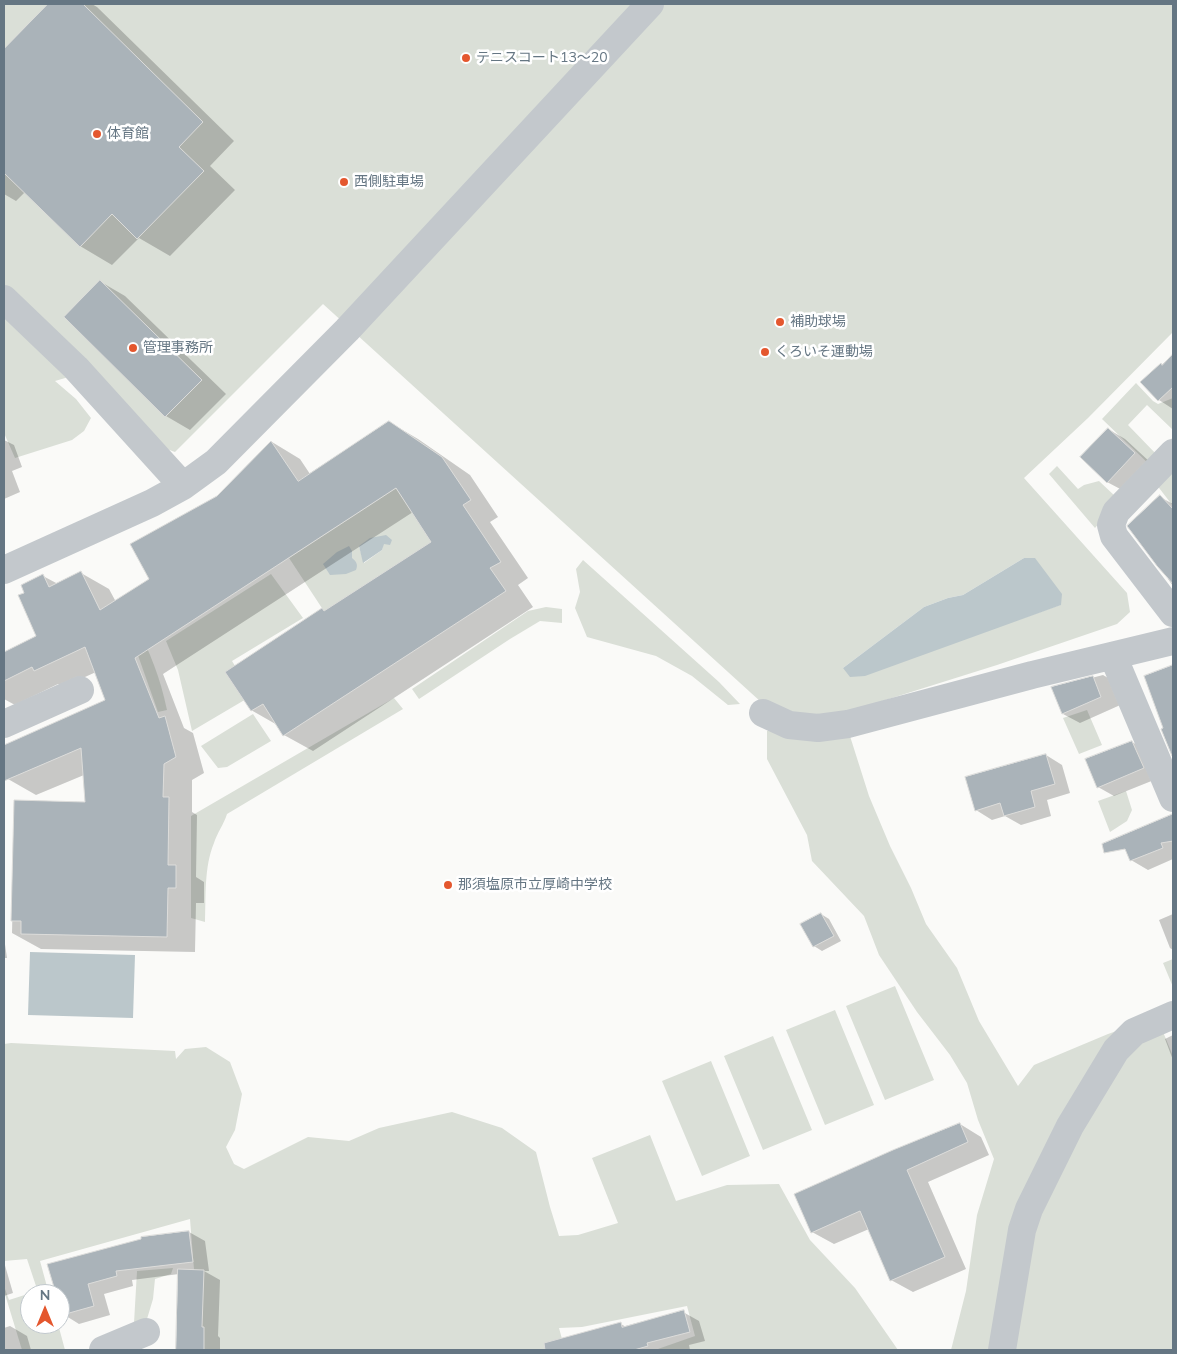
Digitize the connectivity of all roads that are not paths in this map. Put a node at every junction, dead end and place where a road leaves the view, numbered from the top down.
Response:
1 (650, 4) edge
2 (4, 299) edge
3 (1173, 453) edge
4 (184, 486) junction
5 (4, 570) edge
6 (1173, 613) edge
7 (1173, 640) edge
8 (1112, 656) junction
9 (80, 690) dead end
10 (763, 713) dead end
11 (4, 724) edge
12 (1173, 798) edge
13 (1167, 1018) edge
14 (146, 1332) dead end
15 (103, 1350) edge
16 (1002, 1350) edge

1 - 4 street
2 - 4 street
3 - 6 street
4 - 5 street
7 - 8 street
8 - 10 street
8 - 12 street
9 - 11 street
13 - 16 street
14 - 15 street

